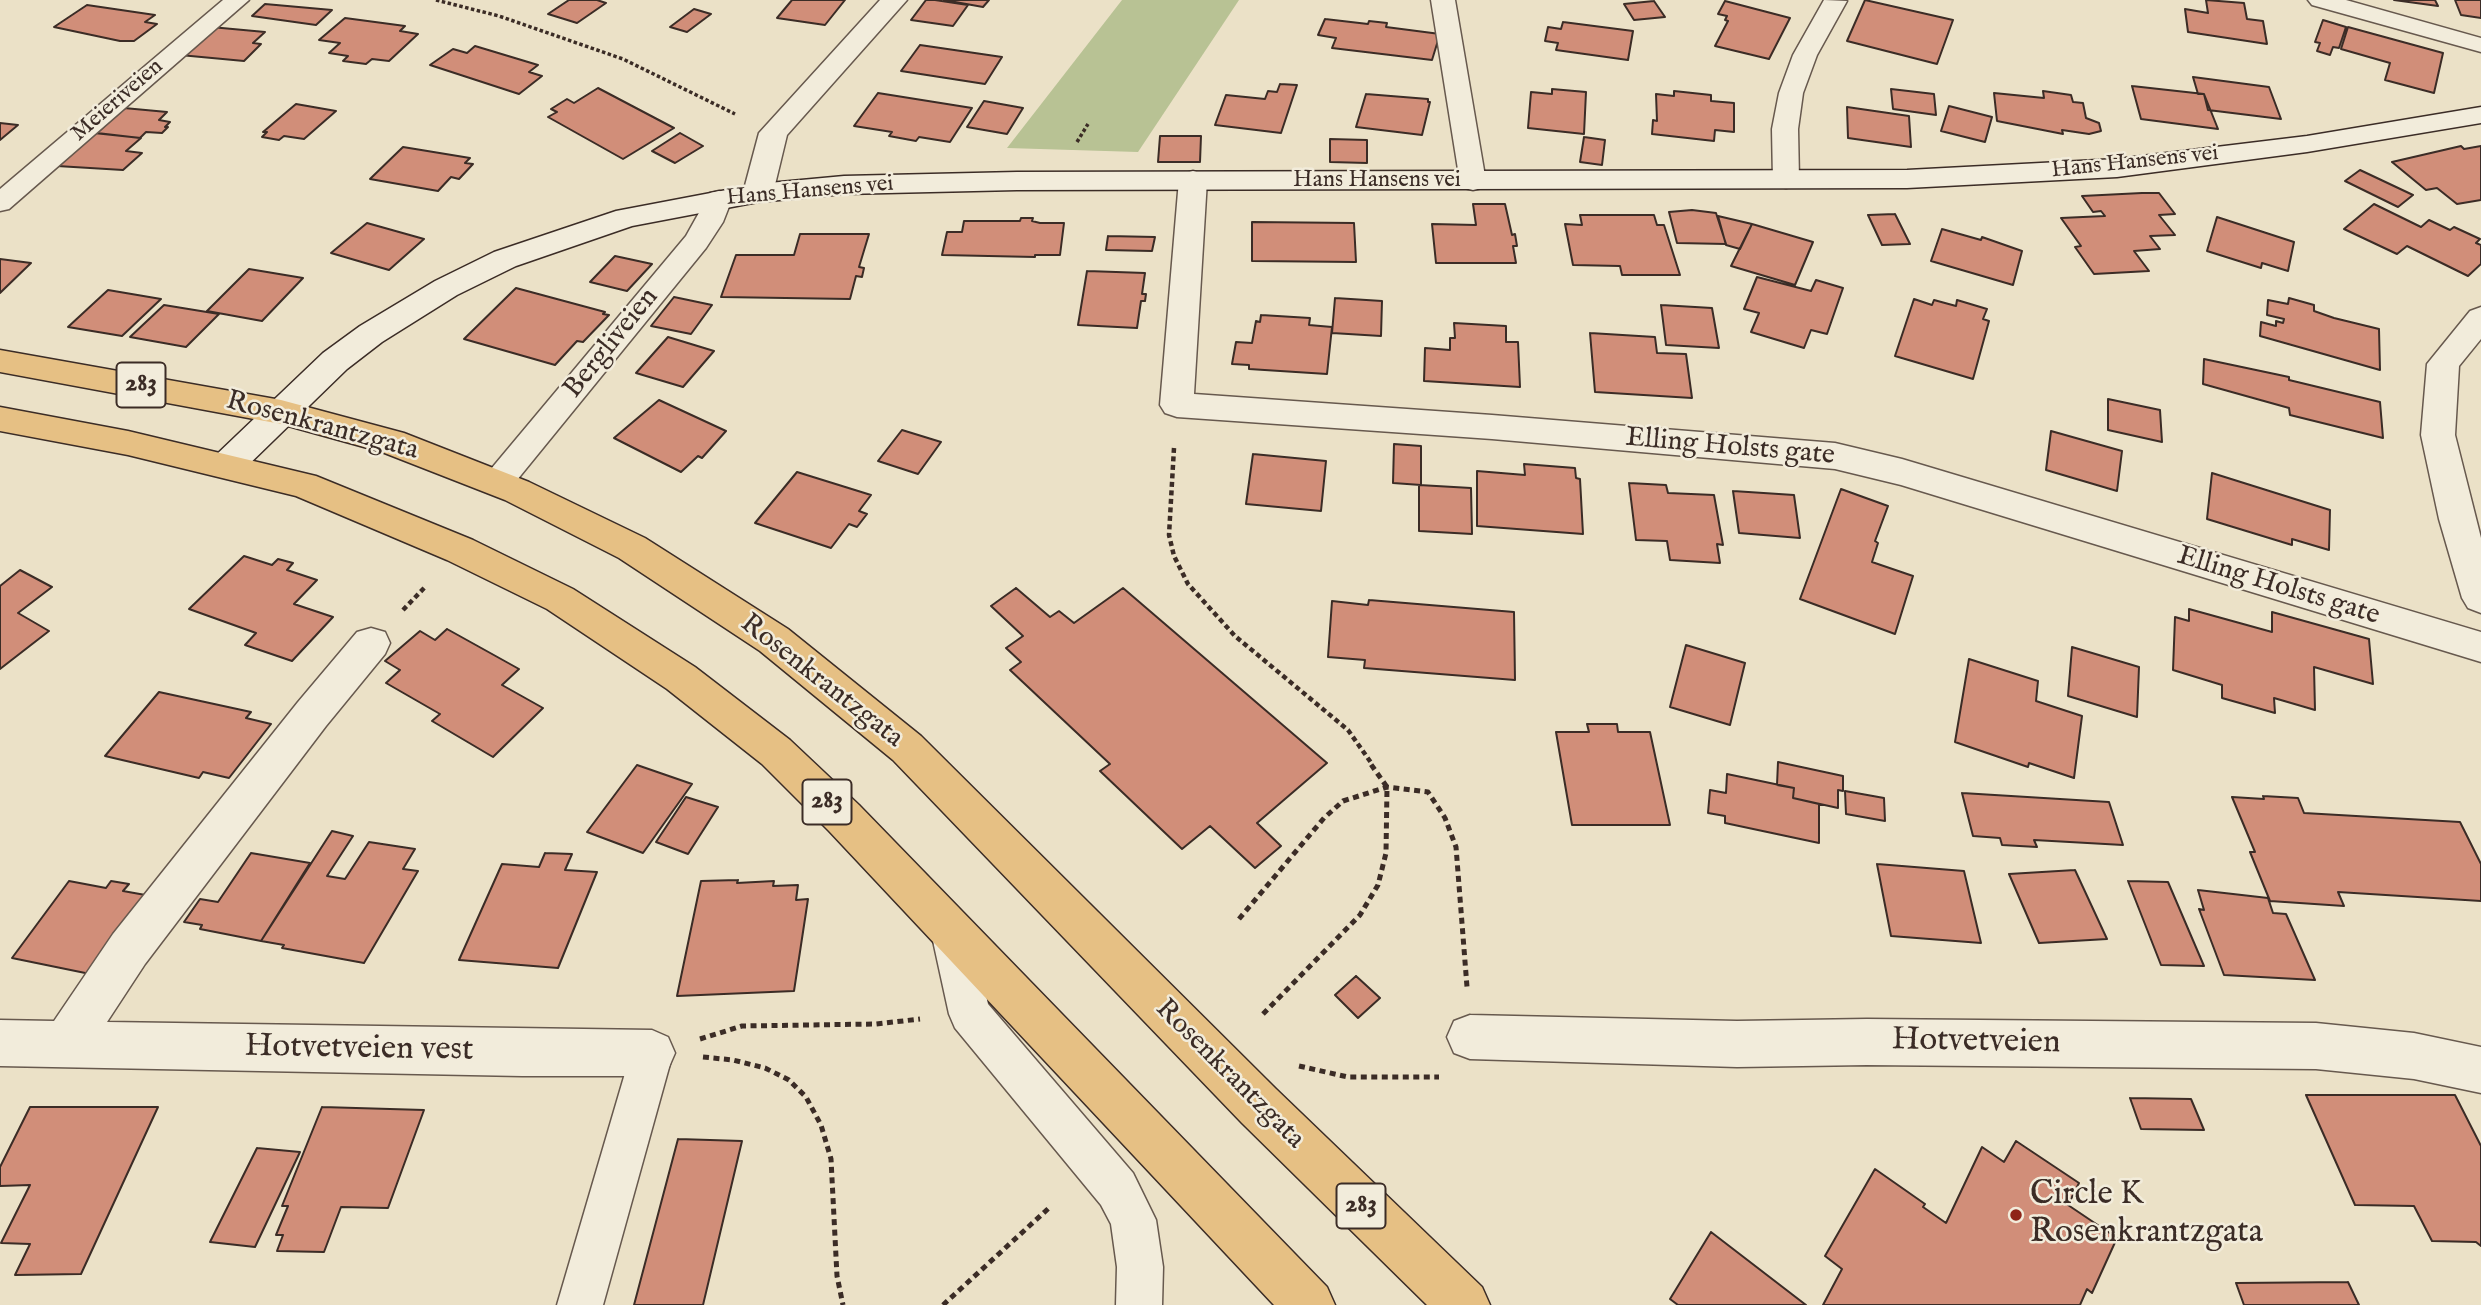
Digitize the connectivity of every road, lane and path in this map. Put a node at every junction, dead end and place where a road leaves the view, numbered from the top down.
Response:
1 (237, 0) edge
2 (436, 0) edge
3 (894, 0) edge
4 (1443, 0) edge
5 (2320, 0) edge
6 (1835, 1) edge
7 (2481, 45) edge
8 (2481, 115) edge
9 (773, 133) junction
10 (1193, 180) junction
11 (1786, 180) junction
12 (1473, 182) junction
13 (758, 192) junction
14 (719, 199) junction
15 (0, 203) edge
16 (2480, 320) edge
17 (0, 361) edge
18 (1177, 405) junction
19 (281, 412) junction
20 (0, 419) edge
21 (227, 465) junction
22 (497, 483) junction
23 (460, 550) junction
24 (2481, 598) edge
25 (371, 643) joint
26 (2481, 647) edge
27 (1387, 787) junction
28 (1239, 919) dead end
29 (950, 927) junction
30 (970, 1014) junction
31 (1263, 1014) dead end
32 (1470, 1037) junction
33 (0, 1043) edge
34 (66, 1044) junction
35 (652, 1053) junction
36 (1288, 1064) dead end
37 (2481, 1070) edge
38 (1050, 1207) dead end
39 (580, 1305) edge
40 (843, 1305) edge
41 (943, 1305) edge
42 (1139, 1305) edge
43 (1309, 1305) edge
44 (1464, 1305) edge

1 - 15 lane, Meieriveien
2 - 9 path
3 - 9 street
4 - 12 lane, Hans Hansens vei
5 - 7 lane
6 - 11 lane
8 - 11 street, Hans Hansens vei
9 - 13 street
10 - 12 street, Hans Hansens vei
10 - 13 street, Hans Hansens vei
10 - 18 street
11 - 12 street, Hans Hansens vei
13 - 14 street, Hans Hansens vei
14 - 19 street, Hans Hansens vei
14 - 22 lane, Bergliveien
16 - 24 street
17 - 19 main road, Rosenkrantzgata / 283
18 - 26 street, Elling Holsts gate
18 - 27 path
19 - 21 street, Hans Hansens vei
19 - 22 main road, Rosenkrantzgata / 283
20 - 21 main road, 283
21 - 23 main road, 283
22 - 44 main road, Rosenkrantzgata / 283
23 - 25 path
23 - 29 main road, 283
25 - 34 street
27 - 28 path
27 - 31 path
27 - 32 path
29 - 30 lane
29 - 43 main road, 283
30 - 35 path
30 - 42 lane
32 - 36 path
32 - 37 street, Hotvetveien
33 - 34 street, Hotvetveien vest
34 - 35 street, Hotvetveien vest
35 - 39 lane
35 - 40 path
38 - 41 path

